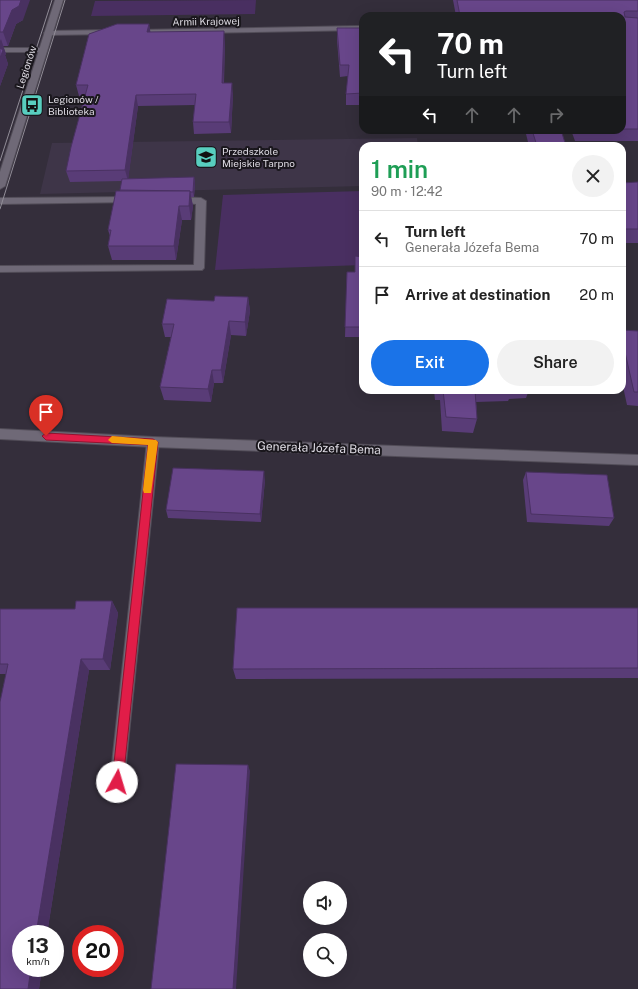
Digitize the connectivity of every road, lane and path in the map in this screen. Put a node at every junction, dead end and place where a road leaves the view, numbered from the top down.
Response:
1 (59, 0) edge
2 (359, 28) edge
3 (48, 33) junction
4 (0, 50) edge
5 (43, 50) junction
6 (0, 186) edge
7 (139, 200) edge
8 (170, 200) edge
9 (0, 201) edge
10 (0, 269) edge
11 (0, 434) edge
12 (153, 442) junction
13 (638, 460) edge
14 (117, 782) dead end

1 - 3 street, Legionów
2 - 3 street, Armii Krajowej
3 - 5 street, Legionów
4 - 5 street
5 - 6 street, Legionów
7 - 9 street
8 - 10 street
11 - 12 street, Generała Józefa Bema
12 - 13 street, Generała Józefa Bema
12 - 14 street

